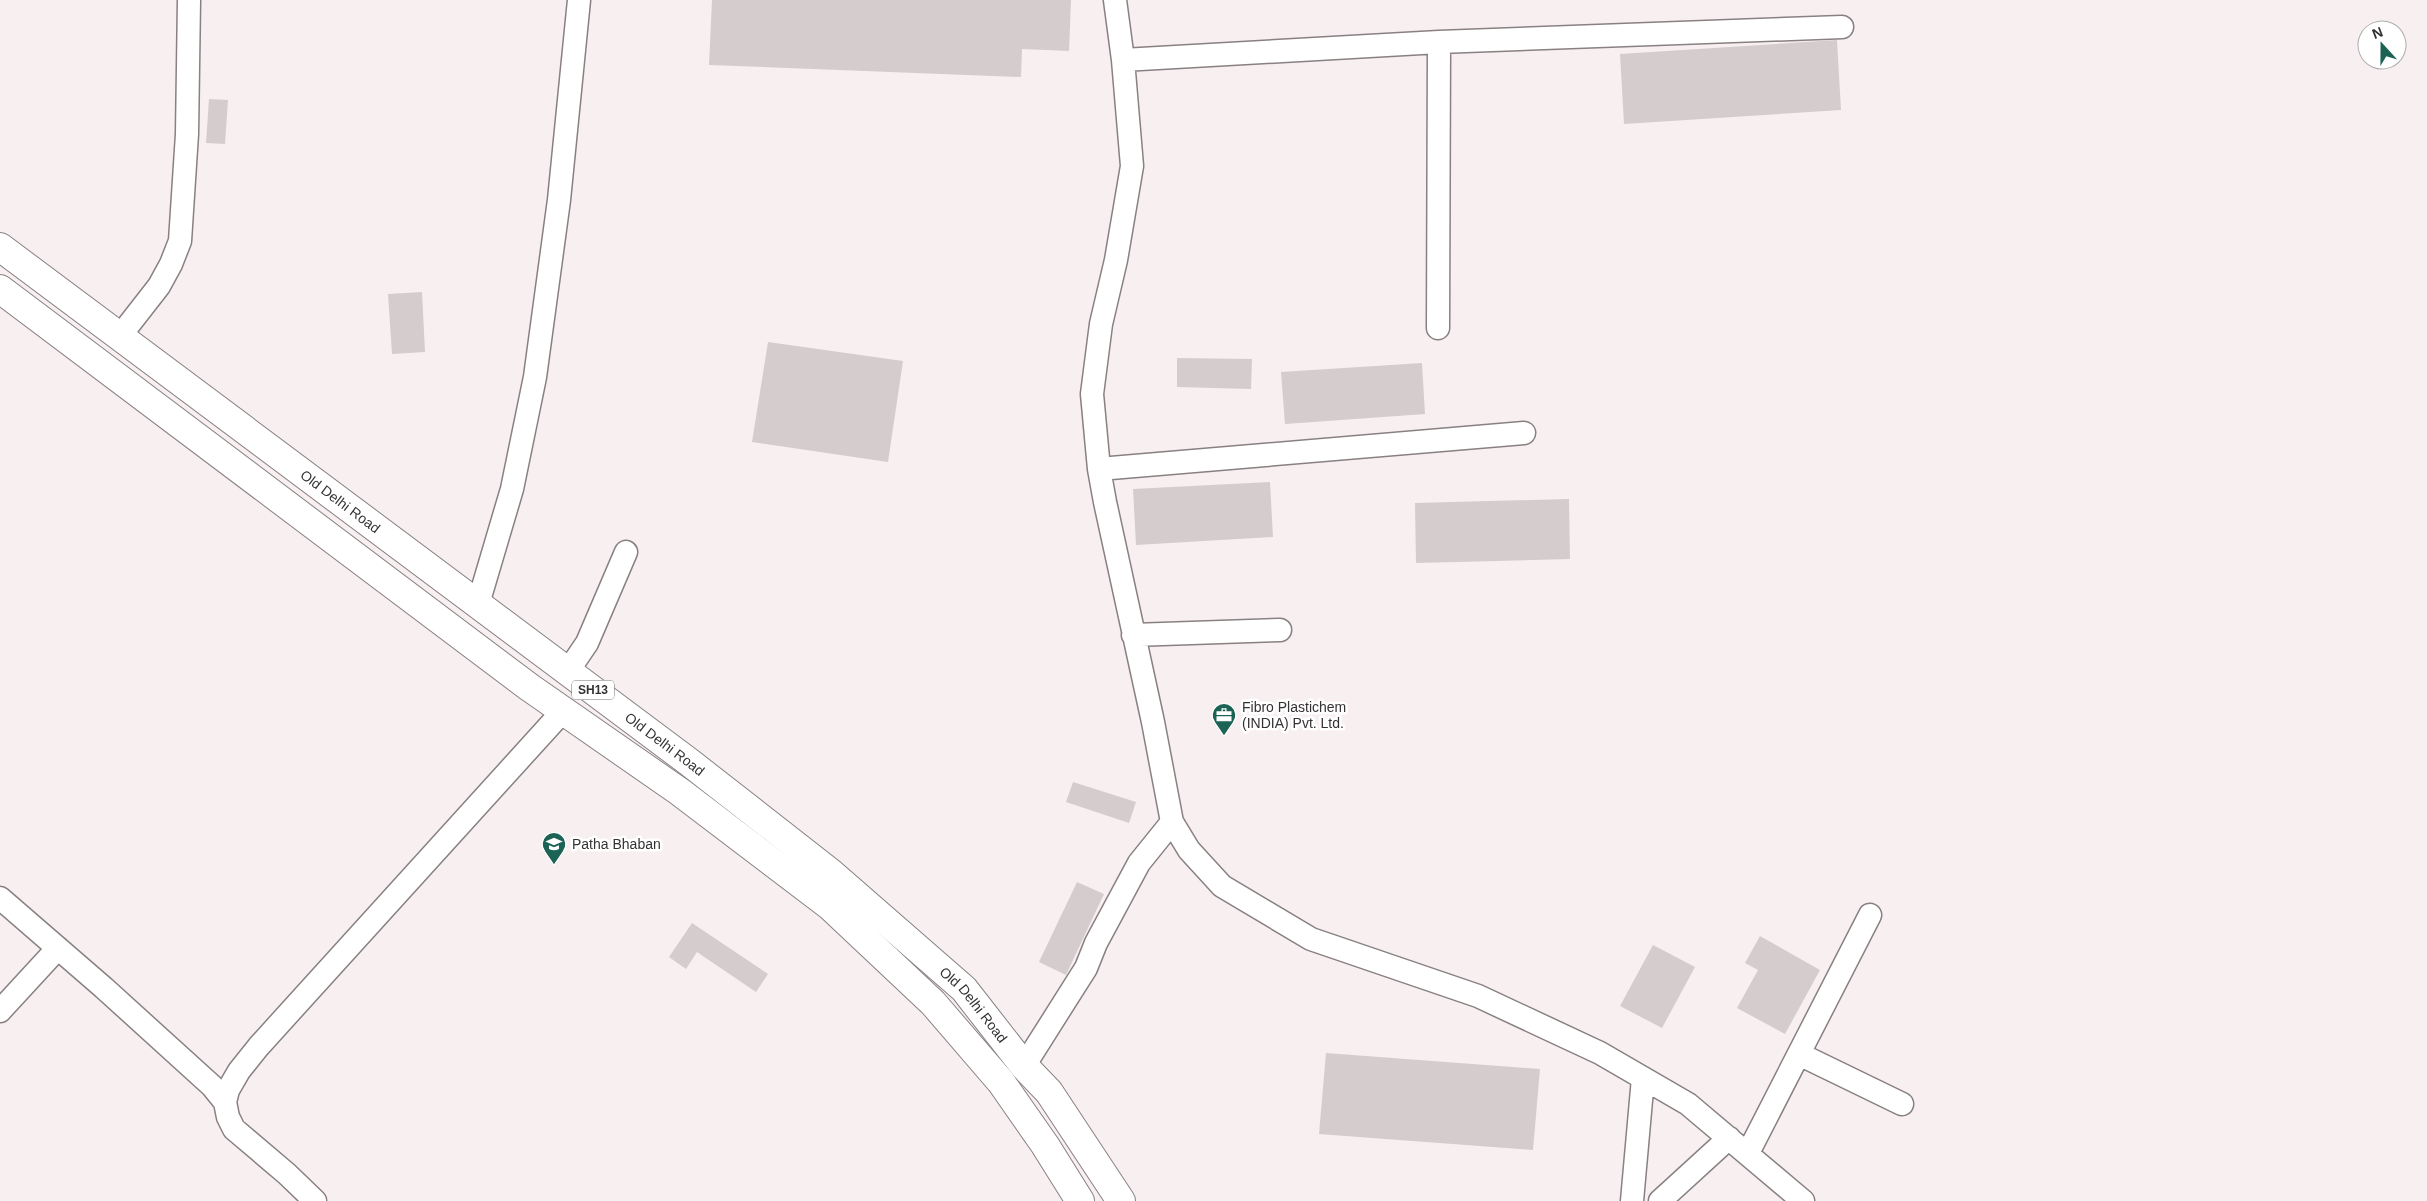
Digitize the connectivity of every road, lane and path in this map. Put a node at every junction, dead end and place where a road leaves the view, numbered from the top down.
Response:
1 (189, 0) edge
2 (579, 0) edge
3 (1115, 0) edge
4 (1842, 27) dead end
5 (1439, 42) junction
6 (1123, 60) junction
7 (0, 247) edge
8 (0, 289) edge
9 (1438, 328) dead end
10 (120, 336) junction
11 (1524, 433) dead end
12 (1099, 469) junction
13 (626, 552) dead end
14 (478, 604) junction
15 (1280, 630) dead end
16 (1133, 635) junction
17 (568, 671) junction
18 (564, 711) junction
19 (1172, 822) junction
20 (0, 898) edge
21 (1870, 915) dead end
22 (58, 948) junction
23 (0, 1011) edge
24 (1799, 1054) junction
25 (1024, 1066) junction
26 (1644, 1078) junction
27 (225, 1102) junction
28 (1902, 1104) dead end
29 (1729, 1138) junction
30 (1748, 1153) junction
31 (315, 1201) edge
32 (1080, 1201) edge
33 (1121, 1201) edge
34 (1632, 1201) edge
35 (1660, 1201) edge
36 (1803, 1201) edge

1 - 10 street
2 - 14 street
3 - 6 street
4 - 5 street
5 - 6 street
5 - 9 street
6 - 12 street
7 - 10 main road, Old Delhi Road / SH13
8 - 18 main road, Old Delhi Road / SH13
10 - 14 main road, Old Delhi Road / SH13
11 - 12 street
12 - 16 street
13 - 17 street
14 - 17 main road, Old Delhi Road / SH13
15 - 16 street
16 - 19 street
17 - 25 main road, Old Delhi Road / SH13
18 - 27 street
18 - 32 main road, Old Delhi Road / SH13
19 - 25 street
19 - 26 street
20 - 22 street
21 - 24 street
22 - 23 street
22 - 27 street
24 - 28 street
24 - 30 street
25 - 33 main road, Old Delhi Road / SH13
26 - 29 street
26 - 34 street
27 - 31 street
29 - 30 street
29 - 35 street
30 - 36 street

